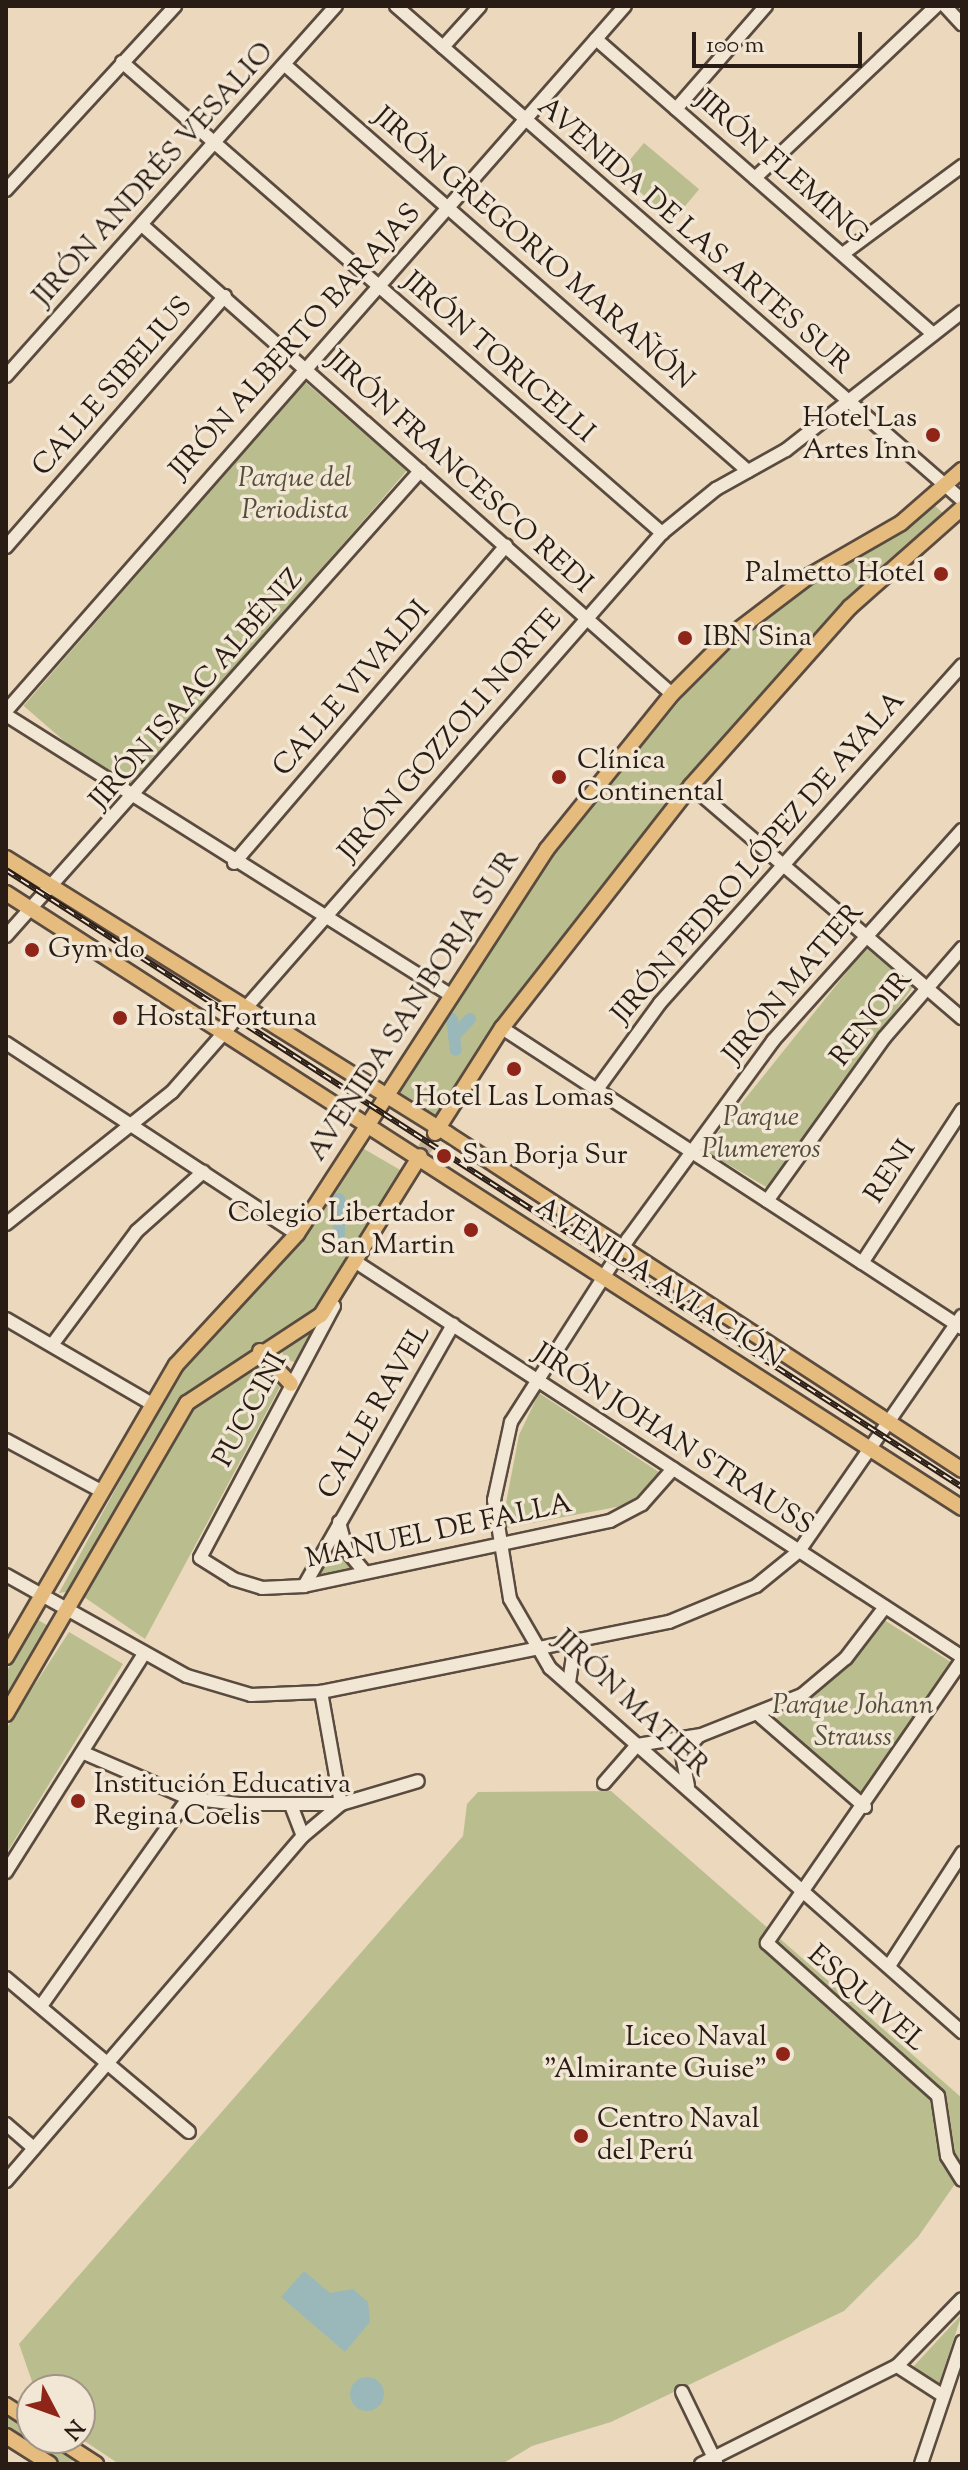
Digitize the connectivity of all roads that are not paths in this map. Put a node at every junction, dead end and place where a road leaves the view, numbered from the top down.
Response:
1 (175, 6) edge
2 (336, 6) edge
3 (396, 6) edge
4 (480, 6) edge
5 (625, 6) edge
6 (766, 6) edge
7 (936, 6) edge
8 (945, 6) edge
9 (962, 24) edge
10 (596, 39) junction
11 (443, 47) junction
12 (122, 62) junction
13 (285, 65) junction
14 (676, 109) junction
15 (525, 119) junction
16 (214, 144) junction
17 (962, 166) edge
18 (755, 178) junction
19 (7, 187) edge
20 (449, 206) junction
21 (142, 225) junction
22 (844, 253) junction
23 (378, 286) junction
24 (225, 296) junction
25 (962, 312) edge
26 (933, 334) junction
27 (304, 367) junction
28 (6, 376) edge
29 (848, 403) junction
30 (962, 470) edge
31 (420, 471) junction
32 (748, 471) junction
33 (945, 486) junction
34 (962, 500) edge
35 (962, 508) edge
36 (662, 533) junction
37 (506, 546) junction
38 (6, 547) edge
39 (586, 618) junction
40 (962, 665) edge
41 (672, 694) junction
42 (6, 713) edge
43 (691, 786) junction
44 (132, 799) junction
45 (962, 830) edge
46 (6, 858) edge
47 (782, 861) junction
48 (234, 863) junction
49 (54, 889) junction
50 (6, 893) edge
51 (33, 911) junction
52 (323, 916) junction
53 (867, 933) junction
54 (6, 936) edge
55 (962, 948) edge
56 (927, 986) junction
57 (449, 994) junction
58 (244, 1008) junction
59 (962, 1018) edge
60 (502, 1028) junction
61 (223, 1034) junction
62 (7, 1046) edge
63 (598, 1088) junction
64 (385, 1096) junction
65 (962, 1110) edge
66 (367, 1126) junction
67 (135, 1127) junction
68 (437, 1130) junction
69 (690, 1151) junction
70 (420, 1158) junction
71 (203, 1172) junction
72 (767, 1201) junction
73 (6, 1224) edge
74 (297, 1234) junction
75 (622, 1247) junction
76 (862, 1263) junction
77 (359, 1264) junction
78 (602, 1277) junction
79 (346, 1284) junction
80 (6, 1319) edge
81 (960, 1323) edge
82 (453, 1325) junction
83 (52, 1345) junction
84 (260, 1351) junction
85 (534, 1379) junction
86 (291, 1384) junction
87 (152, 1404) junction
88 (891, 1424) junction
89 (6, 1440) edge
90 (873, 1452) junction
91 (673, 1469) junction
92 (962, 1470) edge
93 (101, 1491) junction
94 (962, 1508) edge
95 (339, 1522) junction
96 (496, 1540) junction
97 (799, 1551) junction
98 (200, 1558) joint
99 (364, 1571) junction
100 (6, 1575) edge
101 (304, 1586) junction
102 (43, 1596) junction
103 (885, 1607) junction
104 (68, 1611) junction
105 (575, 1642) junction
106 (535, 1650) junction
107 (144, 1654) junction
108 (6, 1657) edge
109 (962, 1658) edge
110 (569, 1683) junction
111 (321, 1692) junction
112 (6, 1714) edge
113 (760, 1716) junction
114 (701, 1735) junction
115 (637, 1745) junction
116 (84, 1753) junction
117 (418, 1781) dead end
118 (604, 1783) dead end
119 (692, 1793) junction
120 (188, 1798) junction
121 (341, 1804) junction
122 (291, 1805) junction
123 (865, 1807) junction
124 (303, 1836) junction
125 (962, 1853) edge
126 (6, 1872) edge
127 (807, 1893) junction
128 (889, 1966) junction
129 (6, 1978) edge
130 (41, 2006) junction
131 (962, 2032) edge
132 (109, 2064) junction
133 (6, 2124) edge
134 (189, 2132) dead end
135 (34, 2148) junction
136 (962, 2180) edge
137 (6, 2181) edge
138 (962, 2299) edge
139 (962, 2342) edge
140 (897, 2366) junction
141 (682, 2392) dead end
142 (942, 2395) junction
143 (6, 2436) edge
144 (711, 2462) edge
145 (50, 2464) edge
146 (921, 2464) edge

1 - 12 street
2 - 13 street, JIRÓN ANDRÉS VESALIO
3 - 11 street, AVENIDA DE LAS ARTES SUR
4 - 11 street
5 - 10 street, JIRÓN ALBERTO BARAJAS
6 - 14 street
7 - 18 street
8 - 9 street
10 - 14 street, JIRÓN FLEMING
10 - 15 street, JIRÓN ALBERTO BARAJAS
11 - 15 street, AVENIDA DE LAS ARTES SUR
12 - 16 street, JIRÓN TORICELLI
12 - 19 street
13 - 16 street, JIRÓN ANDRÉS VESALIO
13 - 20 street, JIRÓN GREGORIO MARAÑÓN
14 - 18 street, JIRÓN FLEMING
15 - 20 street, JIRÓN ALBERTO BARAJAS
15 - 29 street, AVENIDA DE LAS ARTES SUR
16 - 21 street, JIRÓN ANDRÉS VESALIO
16 - 23 street, JIRÓN TORICELLI
17 - 22 street
18 - 22 street, JIRÓN FLEMING
20 - 23 street, JIRÓN ALBERTO BARAJAS
20 - 32 street, JIRÓN GREGORIO MARAÑÓN
21 - 24 street, JIRÓN FRANCESCO REDI
21 - 28 street, JIRÓN ANDRÉS VESALIO
22 - 26 street, JIRÓN FLEMING
23 - 27 street, JIRÓN ALBERTO BARAJAS
23 - 36 street, JIRÓN TORICELLI
24 - 27 street, JIRÓN FRANCESCO REDI
24 - 38 street, CALLE SIBELIUS
25 - 26 street, JIRÓN GOZZOLI NORTE
26 - 29 street, JIRÓN GOZZOLI NORTE
27 - 31 street, JIRÓN FRANCESCO REDI
27 - 42 street, JIRÓN ALBERTO BARAJAS
29 - 32 street, JIRÓN GOZZOLI NORTE
29 - 33 street, AVENIDA DE LAS ARTES SUR
30 - 33 main road, AVENIDA SAN BORJA SUR
31 - 37 street, JIRÓN FRANCESCO REDI
31 - 44 street, JIRÓN ISAAC ALBÉNIZ
32 - 36 street, JIRÓN GOZZOLI NORTE
33 - 34 street, AVENIDA DE LAS ARTES SUR
33 - 41 main road, AVENIDA SAN BORJA SUR
35 - 43 main road
36 - 39 street, JIRÓN GOZZOLI NORTE
37 - 39 street, JIRÓN FRANCESCO REDI
37 - 48 street, CALLE VIVALDI
39 - 41 street, JIRÓN FRANCESCO REDI
39 - 52 street, JIRÓN GOZZOLI NORTE
40 - 47 street, JIRÓN PEDRO LÓPEZ DE AYALA
41 - 57 main road, AVENIDA SAN BORJA SUR
42 - 44 street
43 - 47 street
43 - 60 main road
44 - 48 street
44 - 49 street, JIRÓN ISAAC ALBÉNIZ
45 - 53 street, JIRÓN MATIER
46 - 49 main road, AVENIDA AVIACIÓN
47 - 53 street
47 - 63 street, JIRÓN PEDRO LÓPEZ DE AYALA
48 - 52 street
49 - 51 street, JIRÓN ISAAC ALBÉNIZ
49 - 58 main road, AVENIDA AVIACIÓN
50 - 51 main road, AVENIDA AVIACIÓN
51 - 54 street, JIRÓN ISAAC ALBÉNIZ
51 - 61 main road, AVENIDA AVIACIÓN
52 - 57 street
52 - 58 street, JIRÓN GOZZOLI NORTE
53 - 56 street
53 - 69 street, JIRÓN MATIER
55 - 56 street, RENOIR
56 - 59 street
56 - 72 street, RENOIR
57 - 64 main road, AVENIDA SAN BORJA SUR
58 - 61 street, JIRÓN GOZZOLI NORTE
58 - 64 main road, AVENIDA AVIACIÓN
60 - 63 street
60 - 68 main road
61 - 66 main road, AVENIDA AVIACIÓN
61 - 67 street, JIRÓN GOZZOLI NORTE
62 - 67 street
63 - 69 street
64 - 66 main road, AVENIDA SAN BORJA SUR
64 - 68 main road, AVENIDA AVIACIÓN
65 - 76 street, RENI
66 - 70 main road, AVENIDA AVIACIÓN
66 - 74 main road, AVENIDA SAN BORJA SUR
67 - 71 street
67 - 73 street, JIRÓN GOZZOLI NORTE
68 - 75 main road, AVENIDA AVIACIÓN
69 - 72 street
69 - 75 street, JIRÓN MATIER
70 - 77 main road
70 - 78 main road, AVENIDA AVIACIÓN
71 - 74 street
71 - 83 street
72 - 76 street
74 - 87 main road, AVENIDA SAN BORJA SUR
75 - 78 street, JIRÓN MATIER
75 - 88 main road, AVENIDA AVIACIÓN
76 - 81 street
77 - 79 main road
77 - 82 street, JIRÓN JOHAN STRAUSS
78 - 85 street, JIRÓN MATIER
78 - 90 main road, AVENIDA AVIACIÓN
79 - 84 main road
79 - 86 street, PUCCINI
80 - 83 street
81 - 88 street
82 - 85 street, JIRÓN JOHAN STRAUSS
82 - 95 street, CALLE RAVEL
83 - 87 street
84 - 86 main road
84 - 104 main road
85 - 91 street, JIRÓN JOHAN STRAUSS
85 - 96 street, JIRÓN MATIER
86 - 98 street, PUCCINI
87 - 93 main road, AVENIDA SAN BORJA SUR
88 - 90 street
88 - 92 main road, AVENIDA AVIACIÓN
89 - 93 street
90 - 94 main road, AVENIDA AVIACIÓN
90 - 97 street
91 - 96 street, MANUEL DE FALLA
91 - 97 street, JIRÓN JOHAN STRAUSS
93 - 102 main road, AVENIDA SAN BORJA SUR
95 - 99 street, CALLE RAVEL
95 - 101 street, CALLE RAVEL
96 - 99 street, MANUEL DE FALLA
96 - 106 street, JIRÓN MATIER
97 - 103 street, JIRÓN JOHAN STRAUSS
97 - 105 street
98 - 101 street, MANUEL DE FALLA
99 - 101 street, MANUEL DE FALLA
100 - 102 street
102 - 104 street
102 - 108 main road, AVENIDA SAN BORJA SUR
103 - 109 street, JIRÓN JOHAN STRAUSS
103 - 113 street
104 - 107 street
104 - 112 main road
105 - 106 street
105 - 110 street
106 - 110 street, JIRÓN MATIER
106 - 111 street
107 - 111 street
107 - 116 street
109 - 123 street
110 - 115 street, JIRÓN MATIER
111 - 121 street
113 - 114 street
113 - 123 street
114 - 115 street
114 - 119 street
115 - 118 street
115 - 119 street, JIRÓN MATIER
116 - 120 street
116 - 126 street
117 - 121 street
119 - 127 street, JIRÓN MATIER
120 - 122 street
120 - 130 street
121 - 122 street
121 - 124 street
122 - 124 street
123 - 127 street
124 - 132 street
125 - 128 street
127 - 128 street, JIRÓN MATIER
127 - 136 street, ESQUIVEL
128 - 131 street, JIRÓN MATIER
129 - 130 street
130 - 132 street
132 - 134 street
132 - 135 street
133 - 135 street
135 - 137 street
138 - 140 street
139 - 142 street
140 - 142 street
140 - 144 street
141 - 144 street
142 - 146 street
143 - 145 main road

